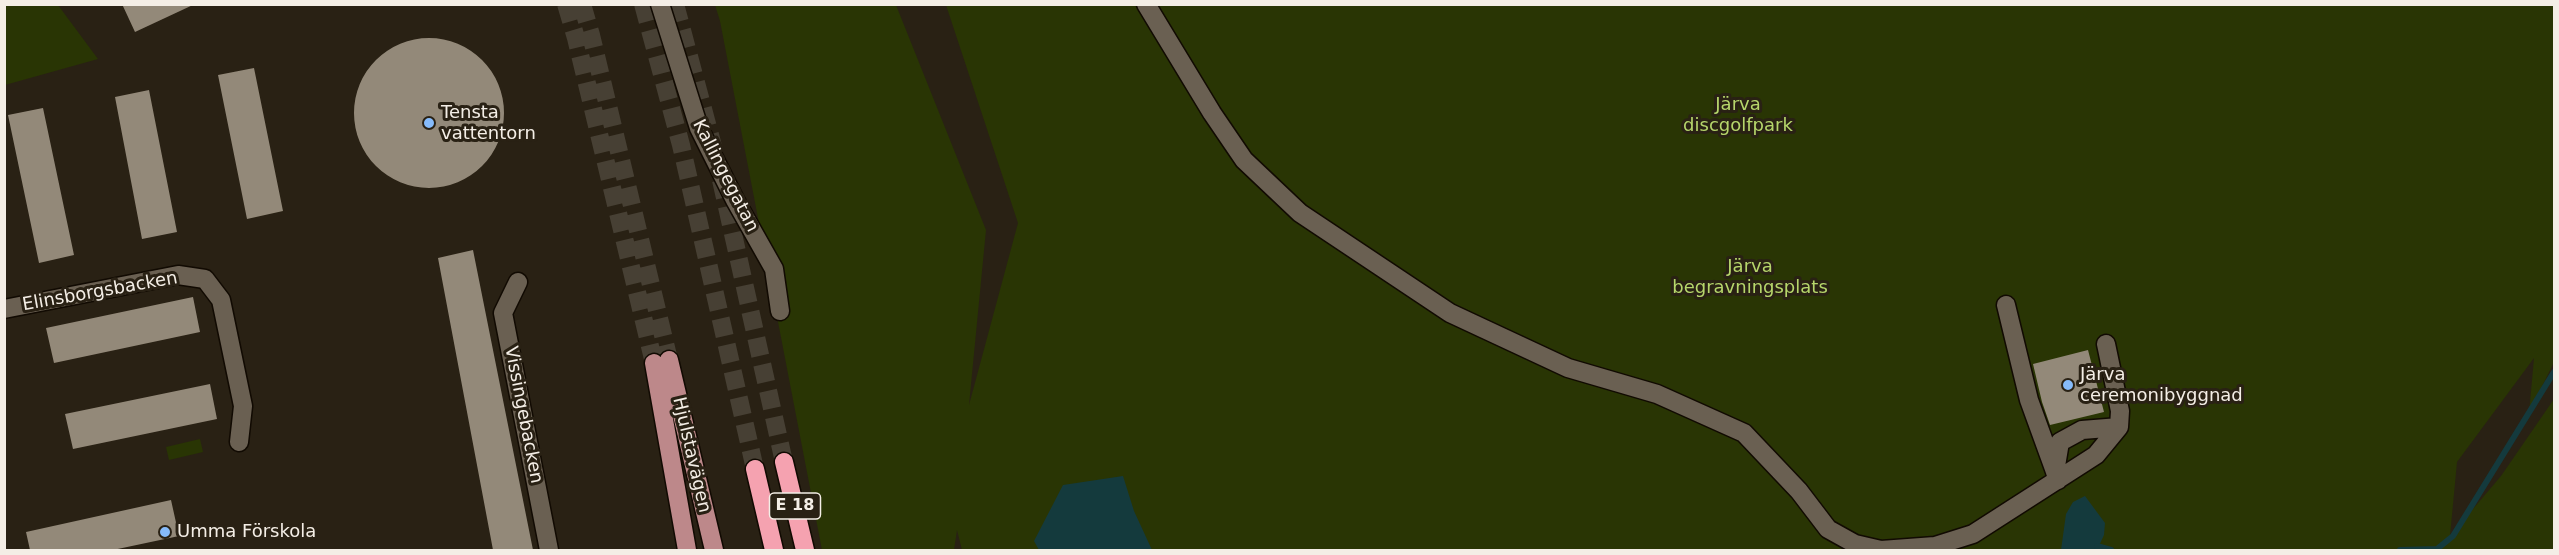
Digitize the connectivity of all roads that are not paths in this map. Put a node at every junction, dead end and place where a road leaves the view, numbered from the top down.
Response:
1 (660, 4) edge
2 (1146, 4) edge
3 (518, 282) dead end
4 (2006, 305) dead end
5 (4, 309) edge
6 (780, 311) dead end
7 (2106, 344) dead end
8 (2119, 427) junction
9 (239, 442) dead end
10 (784, 462) tunnel mouth
11 (755, 469) tunnel mouth
12 (2057, 477) junction
13 (549, 550) edge
14 (687, 550) edge
15 (714, 550) edge
16 (774, 550) edge
17 (805, 550) edge

1 - 6 street, Kallingegatan
2 - 12 street
3 - 13 street, Vissingebacken
4 - 12 street
5 - 9 street, Elinsborgsbacken
7 - 8 street
8 - 12 street
8 - 12 street
10 - 17 highway, E 18
11 - 16 highway, E 18
14 - 15 main road, Hjulstavägen

